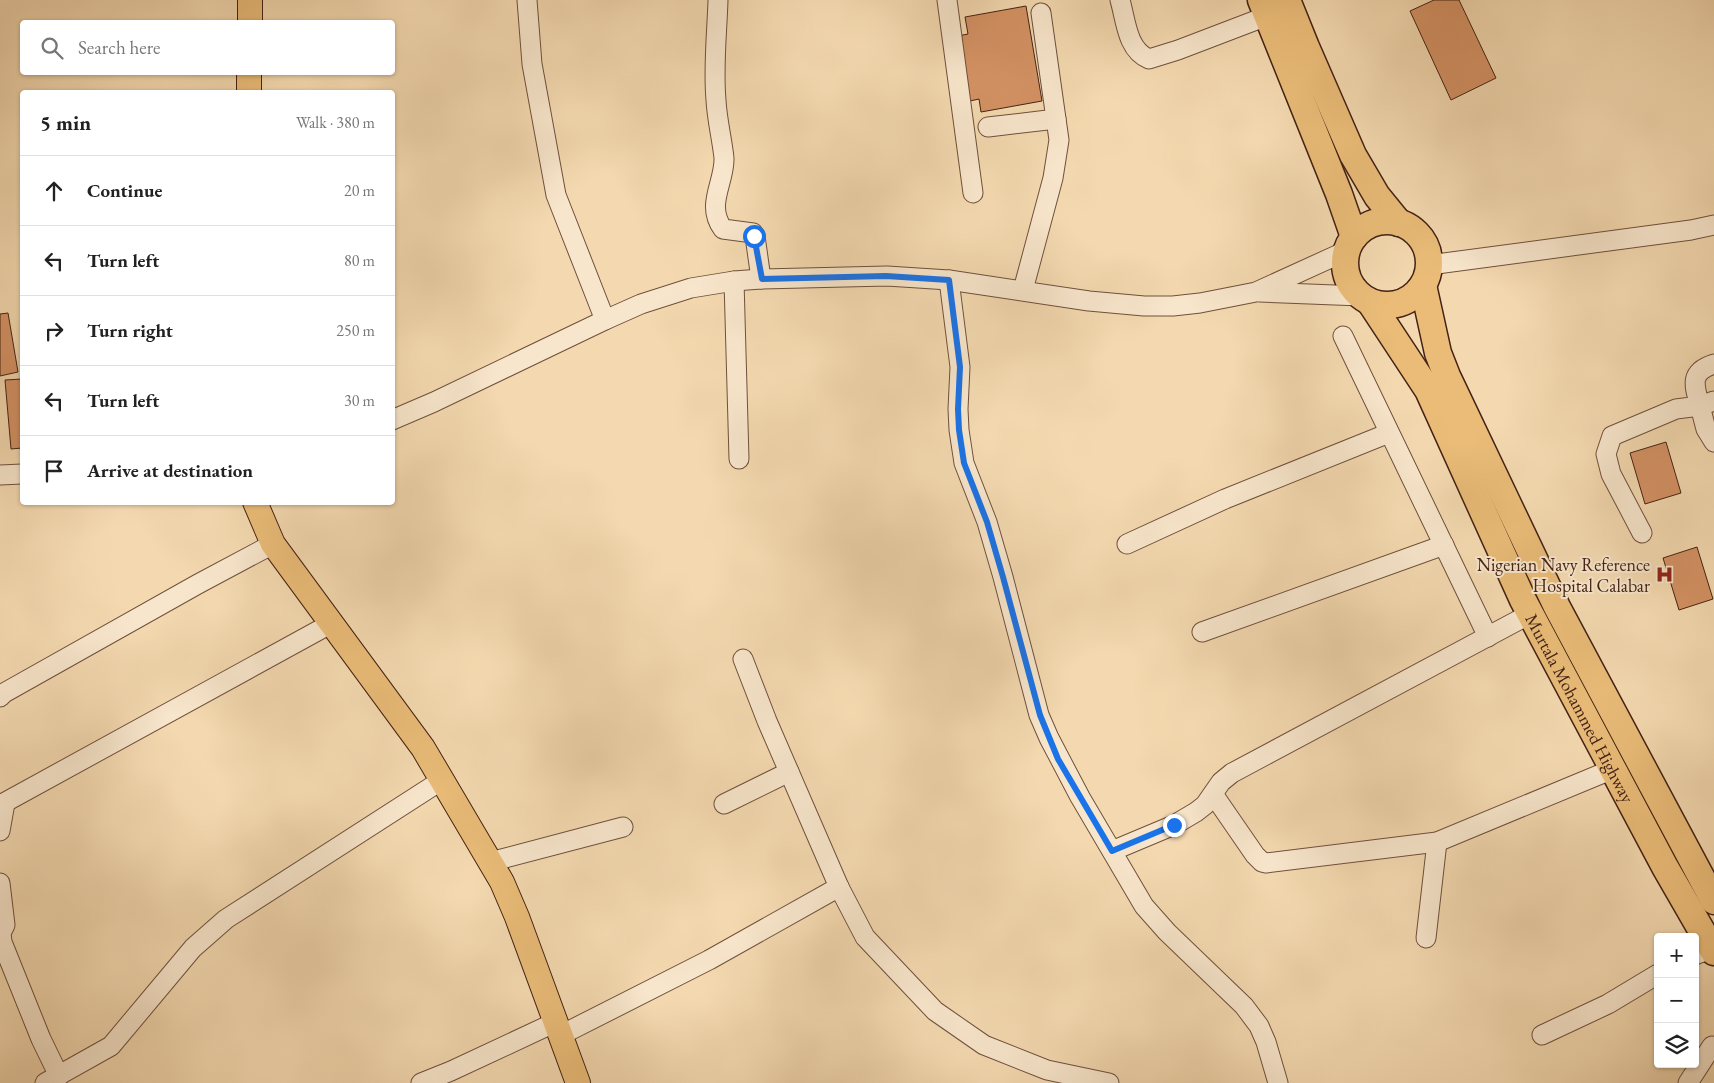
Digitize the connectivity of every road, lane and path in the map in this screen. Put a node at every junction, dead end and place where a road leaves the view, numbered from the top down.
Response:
1 (250, 0) edge
2 (526, 0) edge
3 (718, 0) edge
4 (947, 0) edge
5 (1120, 0) edge
6 (1288, 0) edge
7 (1264, 8) edge
8 (1041, 14) dead end
9 (250, 20) edge
10 (249, 75) edge
11 (249, 90) edge
12 (1056, 119) junction
13 (988, 127) dead end
14 (973, 193) dead end
15 (1398, 223) junction
16 (1714, 224) edge
17 (1350, 244) junction
18 (1426, 275) junction
19 (762, 279) junction
20 (949, 280) junction
21 (734, 281) junction
22 (1023, 290) junction
23 (1256, 292) junction
24 (1365, 299) junction
25 (605, 320) junction
26 (1343, 336) dead end
27 (1714, 364) edge
28 (1707, 404) edge
29 (395, 419) edge
30 (1389, 433) junction
31 (1714, 442) edge
32 (739, 459) dead end
33 (20, 474) edge
34 (0, 475) edge
35 (256, 505) edge
36 (1642, 534) dead end
37 (273, 544) junction
38 (1126, 544) dead end
39 (1444, 545) junction
40 (1530, 614) junction
41 (332, 622) junction
42 (1202, 632) dead end
43 (1488, 637) junction
44 (743, 659) dead end
45 (0, 697) edge
46 (1613, 769) junction
47 (789, 772) junction
48 (442, 780) junction
49 (1213, 794) junction
50 (2, 804) edge
51 (724, 804) dead end
52 (623, 827) dead end
53 (0, 831) edge
54 (1437, 842) junction
55 (1112, 851) junction
56 (490, 862) junction
57 (0, 883) edge
58 (839, 887) junction
59 (1714, 900) edge
60 (1426, 938) dead end
61 (1707, 952) edge
62 (1654, 976) edge
63 (558, 1028) junction
64 (1542, 1035) dead end
65 (1712, 1046) dead end
66 (52, 1079) edge
67 (421, 1083) edge
68 (578, 1083) edge
69 (1109, 1083) edge
70 (1278, 1083) edge
71 (1688, 1083) edge

1 - 9 main road
2 - 25 street
3 - 19 street
4 - 14 street
5 - 7 street
6 - 15 highway
7 - 17 highway
8 - 12 street
10 - 11 main road
12 - 13 street
12 - 22 street
15 - 17 highway
15 - 18 highway
16 - 18 street
17 - 23 street
17 - 24 highway
18 - 24 highway
18 - 59 highway, Murtala Mohammed Highway
19 - 20 street
19 - 21 street
20 - 22 street
20 - 55 street
21 - 25 street
21 - 32 street
22 - 23 street
23 - 24 street
24 - 40 highway, Murtala Mohammed Highway
25 - 29 street
26 - 30 street
27 - 28 street
28 - 31 street
28 - 36 street
30 - 38 street
30 - 39 street
33 - 34 street
35 - 37 main road
37 - 41 main road
37 - 45 street
39 - 42 street
39 - 43 street
40 - 43 street
40 - 46 highway, Murtala Mohammed Highway
41 - 48 main road
41 - 50 street
43 - 49 street
44 - 47 street
46 - 54 street
46 - 61 highway, Murtala Mohammed Highway
47 - 51 street
47 - 58 street
48 - 56 main road
48 - 66 street
49 - 54 street
49 - 55 street
50 - 53 street
52 - 56 street
54 - 60 street
55 - 70 street
56 - 63 main road
57 - 66 street
58 - 63 street
58 - 69 street
62 - 64 street
63 - 67 street
63 - 68 main road
65 - 71 street

